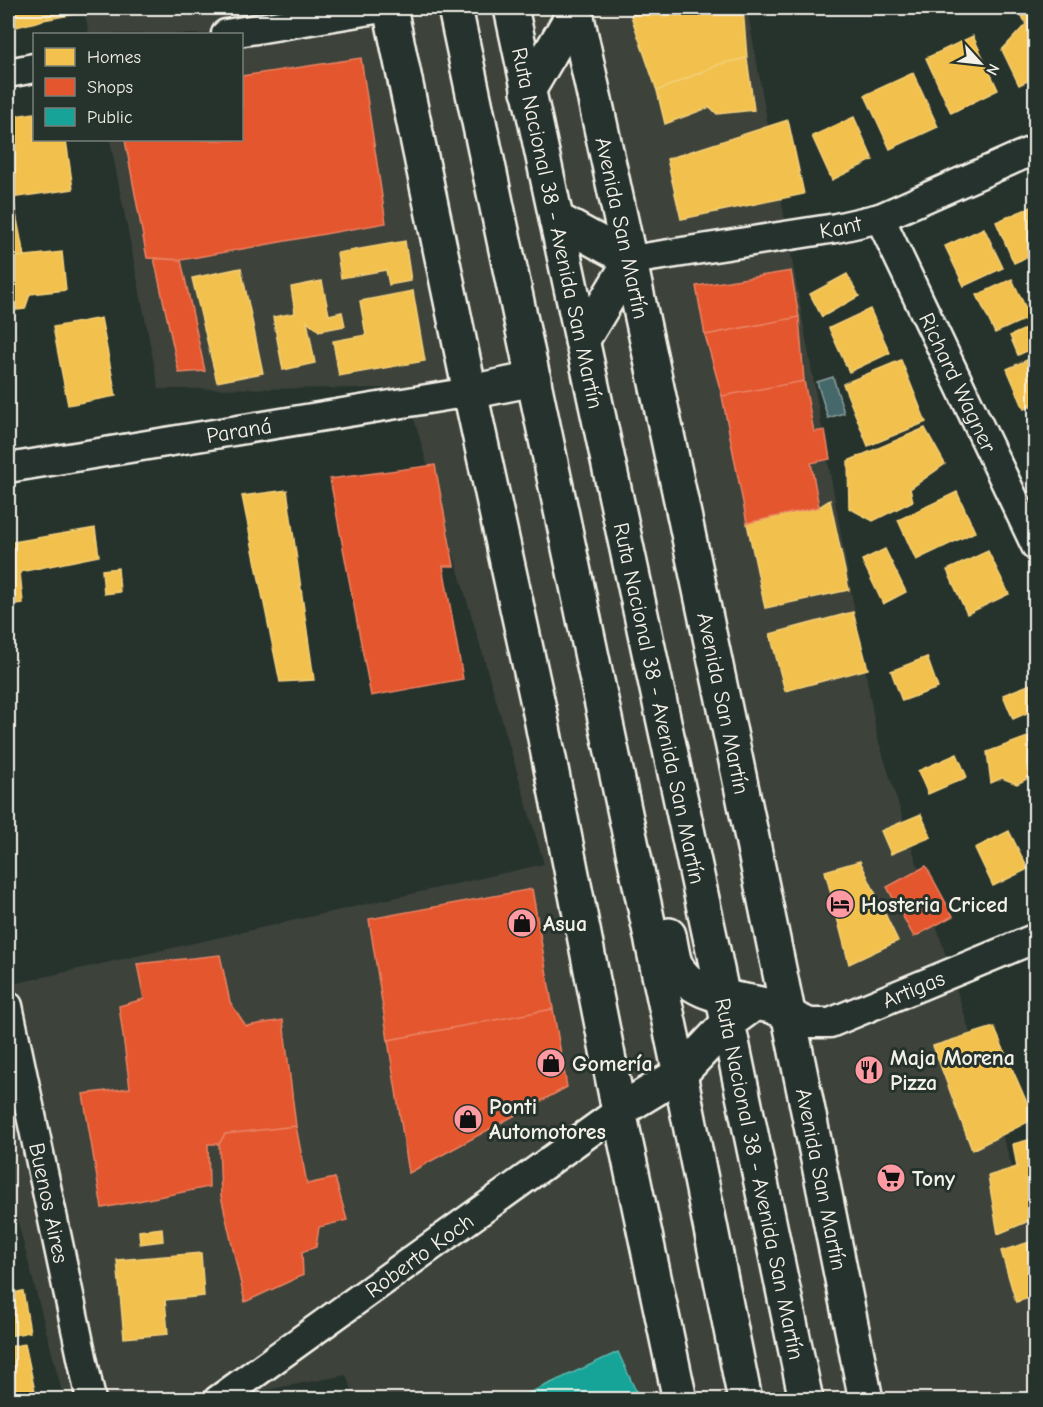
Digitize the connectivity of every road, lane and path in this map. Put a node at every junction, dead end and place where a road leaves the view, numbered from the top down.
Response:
1 (382, 8) edge
2 (390, 8) edge
3 (455, 8) edge
4 (510, 8) edge
5 (575, 9) edge
6 (232, 33) edge
7 (33, 68) edge
8 (8, 72) edge
9 (528, 91) junction
10 (1035, 149) edge
11 (880, 218) junction
12 (556, 219) junction
13 (631, 260) junction
14 (582, 340) junction
15 (534, 379) junction
16 (470, 392) junction
17 (8, 468) edge
18 (1035, 546) edge
19 (619, 787) junction
20 (1034, 942) edge
21 (8, 1006) edge
22 (725, 1010) junction
23 (789, 1014) junction
24 (680, 1074) junction
25 (619, 1111) junction
26 (91, 1400) edge
27 (218, 1400) edge
28 (680, 1400) edge
29 (745, 1400) edge
30 (806, 1400) edge
31 (866, 1400) edge

1 - 6 street
2 - 16 main road
3 - 15 main road
4 - 9 main road, Ruta Nacional 38 - Avenida San Martín
5 - 9 main road
5 - 13 main road, Avenida San Martín
7 - 8 street
9 - 12 main road, Ruta Nacional 38 - Avenida San Martín
10 - 11 street, Kant
11 - 13 street, Kant
11 - 18 street, Richard Wagner
12 - 13 main road
12 - 14 main road, Ruta Nacional 38 - Avenida San Martín
13 - 14 main road
13 - 23 main road, Avenida San Martín
14 - 22 main road, Ruta Nacional 38 - Avenida San Martín
15 - 16 main road
15 - 19 main road
16 - 17 street, Paraná
16 - 25 main road
19 - 22 main road
19 - 24 main road
20 - 23 street, Artigas
21 - 26 street, Buenos Aires
22 - 23 main road
22 - 24 main road
22 - 30 main road, Ruta Nacional 38 - Avenida San Martín
23 - 31 main road, Avenida San Martín
24 - 25 main road
24 - 29 main road
25 - 27 street, Roberto Koch
25 - 28 main road

